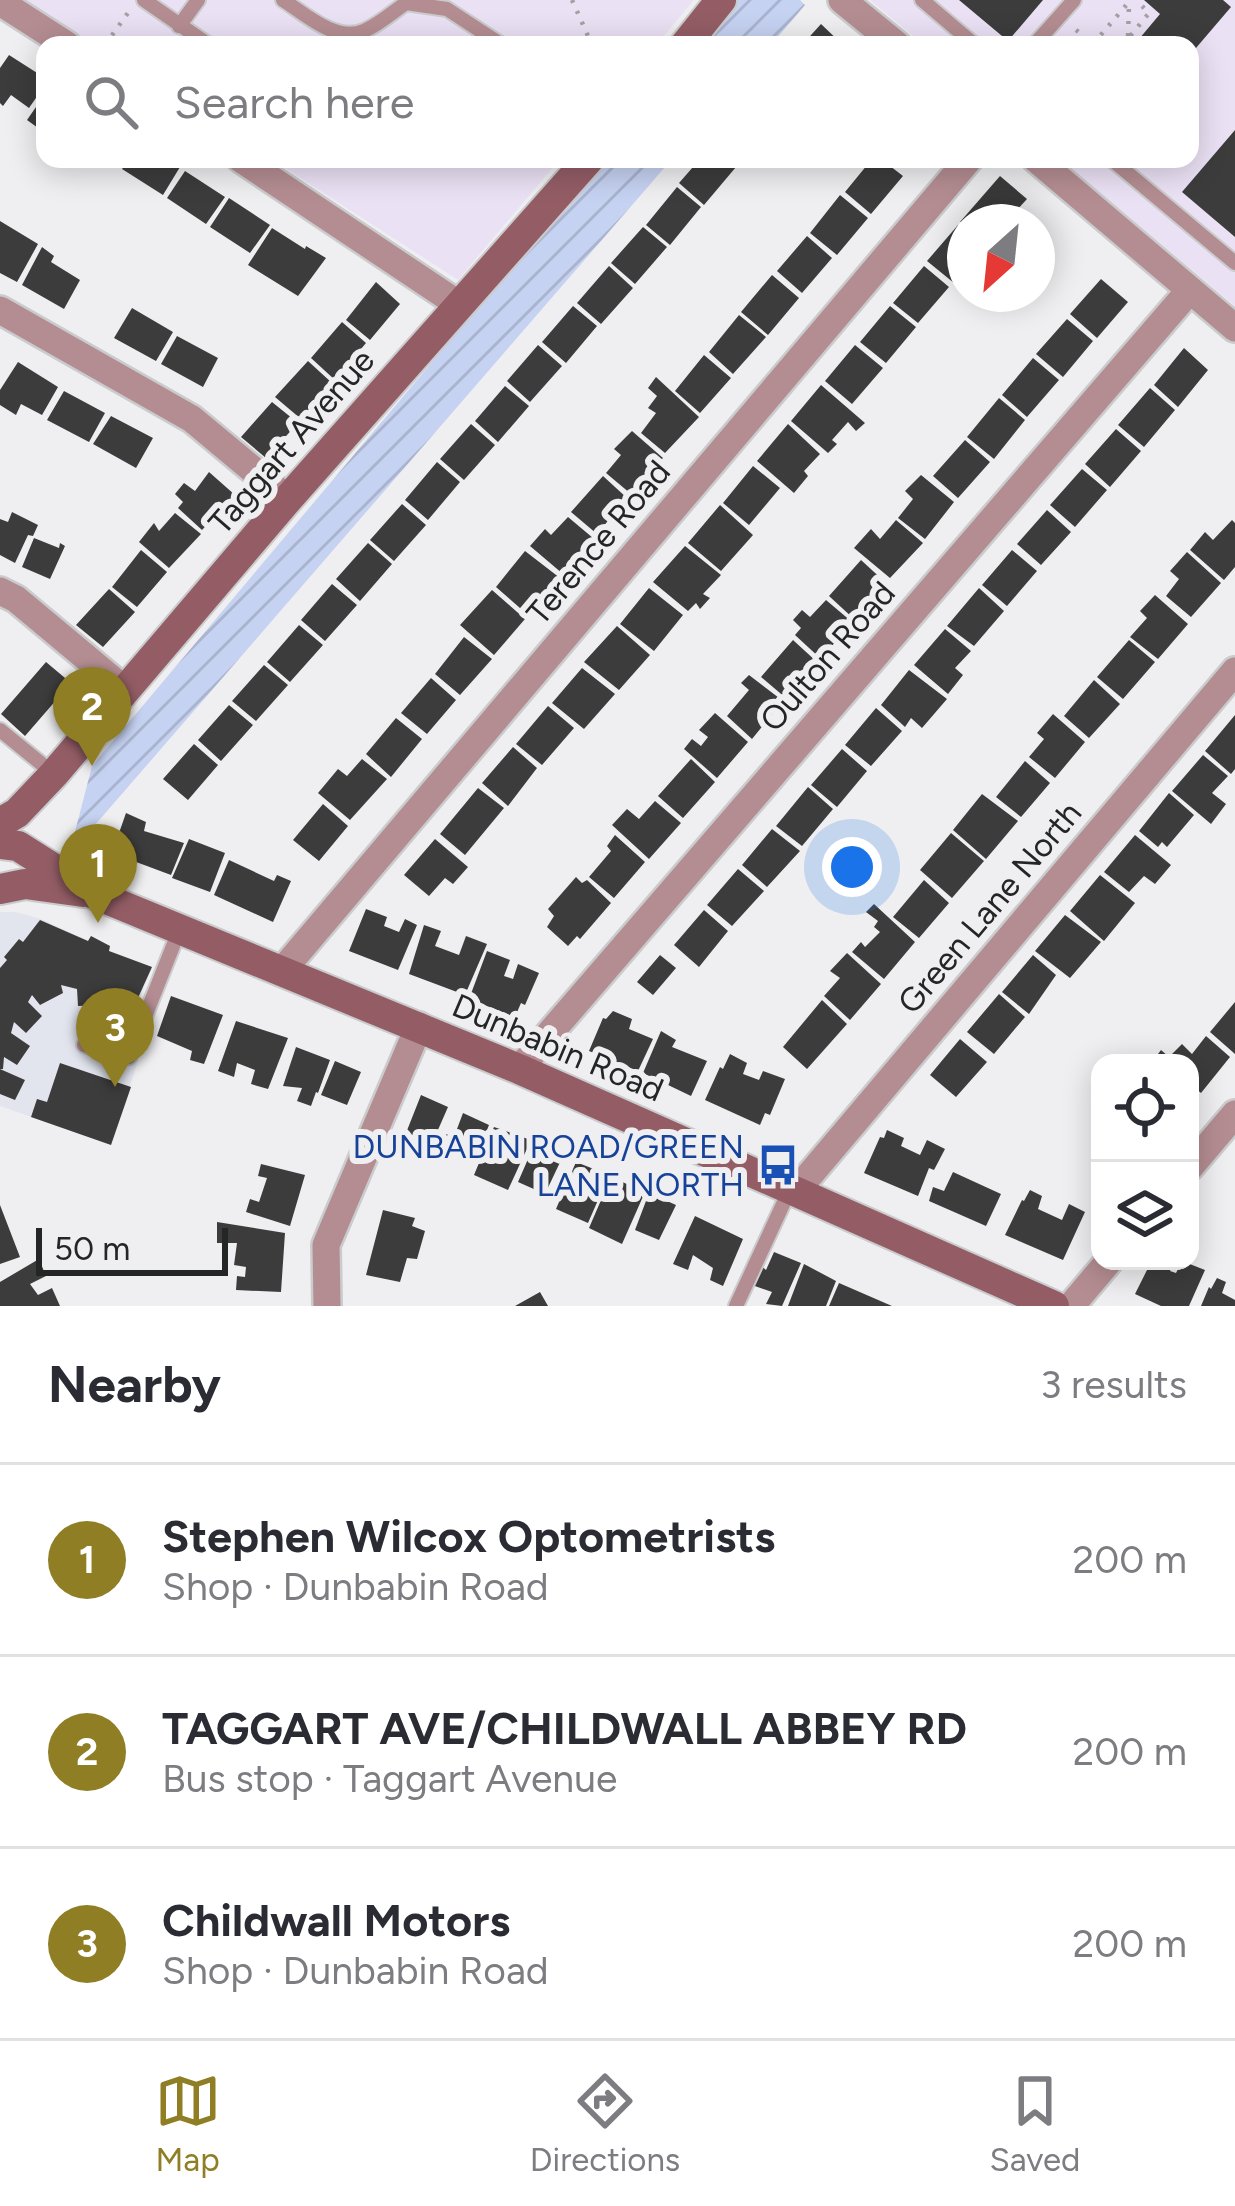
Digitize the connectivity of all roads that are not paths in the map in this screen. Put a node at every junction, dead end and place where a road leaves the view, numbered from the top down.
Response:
1 (141, 0) edge
2 (198, 0) edge
3 (283, 0) edge
4 (722, 0) edge
5 (842, 0) edge
6 (922, 0) edge
7 (1075, 0) edge
8 (0, 2) edge
9 (179, 26) junction
10 (53, 36) edge
11 (195, 36) edge
12 (488, 36) edge
13 (692, 36) edge
14 (887, 36) edge
15 (964, 36) edge
16 (1042, 36) edge
17 (254, 168) edge
18 (581, 168) edge
19 (961, 168) edge
20 (1047, 168) edge
21 (1122, 168) edge
22 (1235, 263) edge
23 (1190, 290) junction
24 (458, 304) junction
25 (0, 310) edge
26 (1235, 328) edge
27 (288, 499) junction
28 (0, 591) edge
29 (1235, 670) edge
30 (125, 690) junction
31 (0, 730) edge
32 (54, 774) junction
33 (4, 845) edge
34 (0, 890) edge
35 (94, 894) junction
36 (179, 931) junction
37 (282, 971) junction
38 (419, 1026) junction
39 (84, 1045) dead end
40 (519, 1069) junction
41 (1235, 1114) edge
42 (1194, 1162) edge
43 (794, 1189) junction
44 (1101, 1270) edge
45 (327, 1306) edge
46 (736, 1306) edge
47 (1054, 1306) edge
48 (1071, 1306) edge

1 - 9 lane
2 - 9 lane
3 - 12 lane
4 - 13 street
5 - 14 street
6 - 15 lane
7 - 16 lane
8 - 10 street
9 - 11 lane
17 - 24 street
18 - 24 street, Taggart Avenue
19 - 37 street, Terence Road
20 - 23 street
21 - 22 lane
23 - 26 street
23 - 40 street, Oulton Road
24 - 27 street, Taggart Avenue
25 - 27 street
27 - 30 street, Taggart Avenue
28 - 30 street
29 - 43 street, Green Lane North
30 - 32 street, Taggart Avenue
31 - 32 lane
32 - 33 street, Taggart Avenue
33 - 35 street, Dunbabin Road
34 - 35 street, Dunbabin Road
35 - 36 street, Dunbabin Road
36 - 37 street, Dunbabin Road
36 - 39 lane
37 - 38 street, Dunbabin Road
38 - 40 street, Dunbabin Road
38 - 45 street
40 - 43 street, Dunbabin Road
41 - 42 street
43 - 46 lane
43 - 47 street, Dunbabin Road
44 - 48 street

